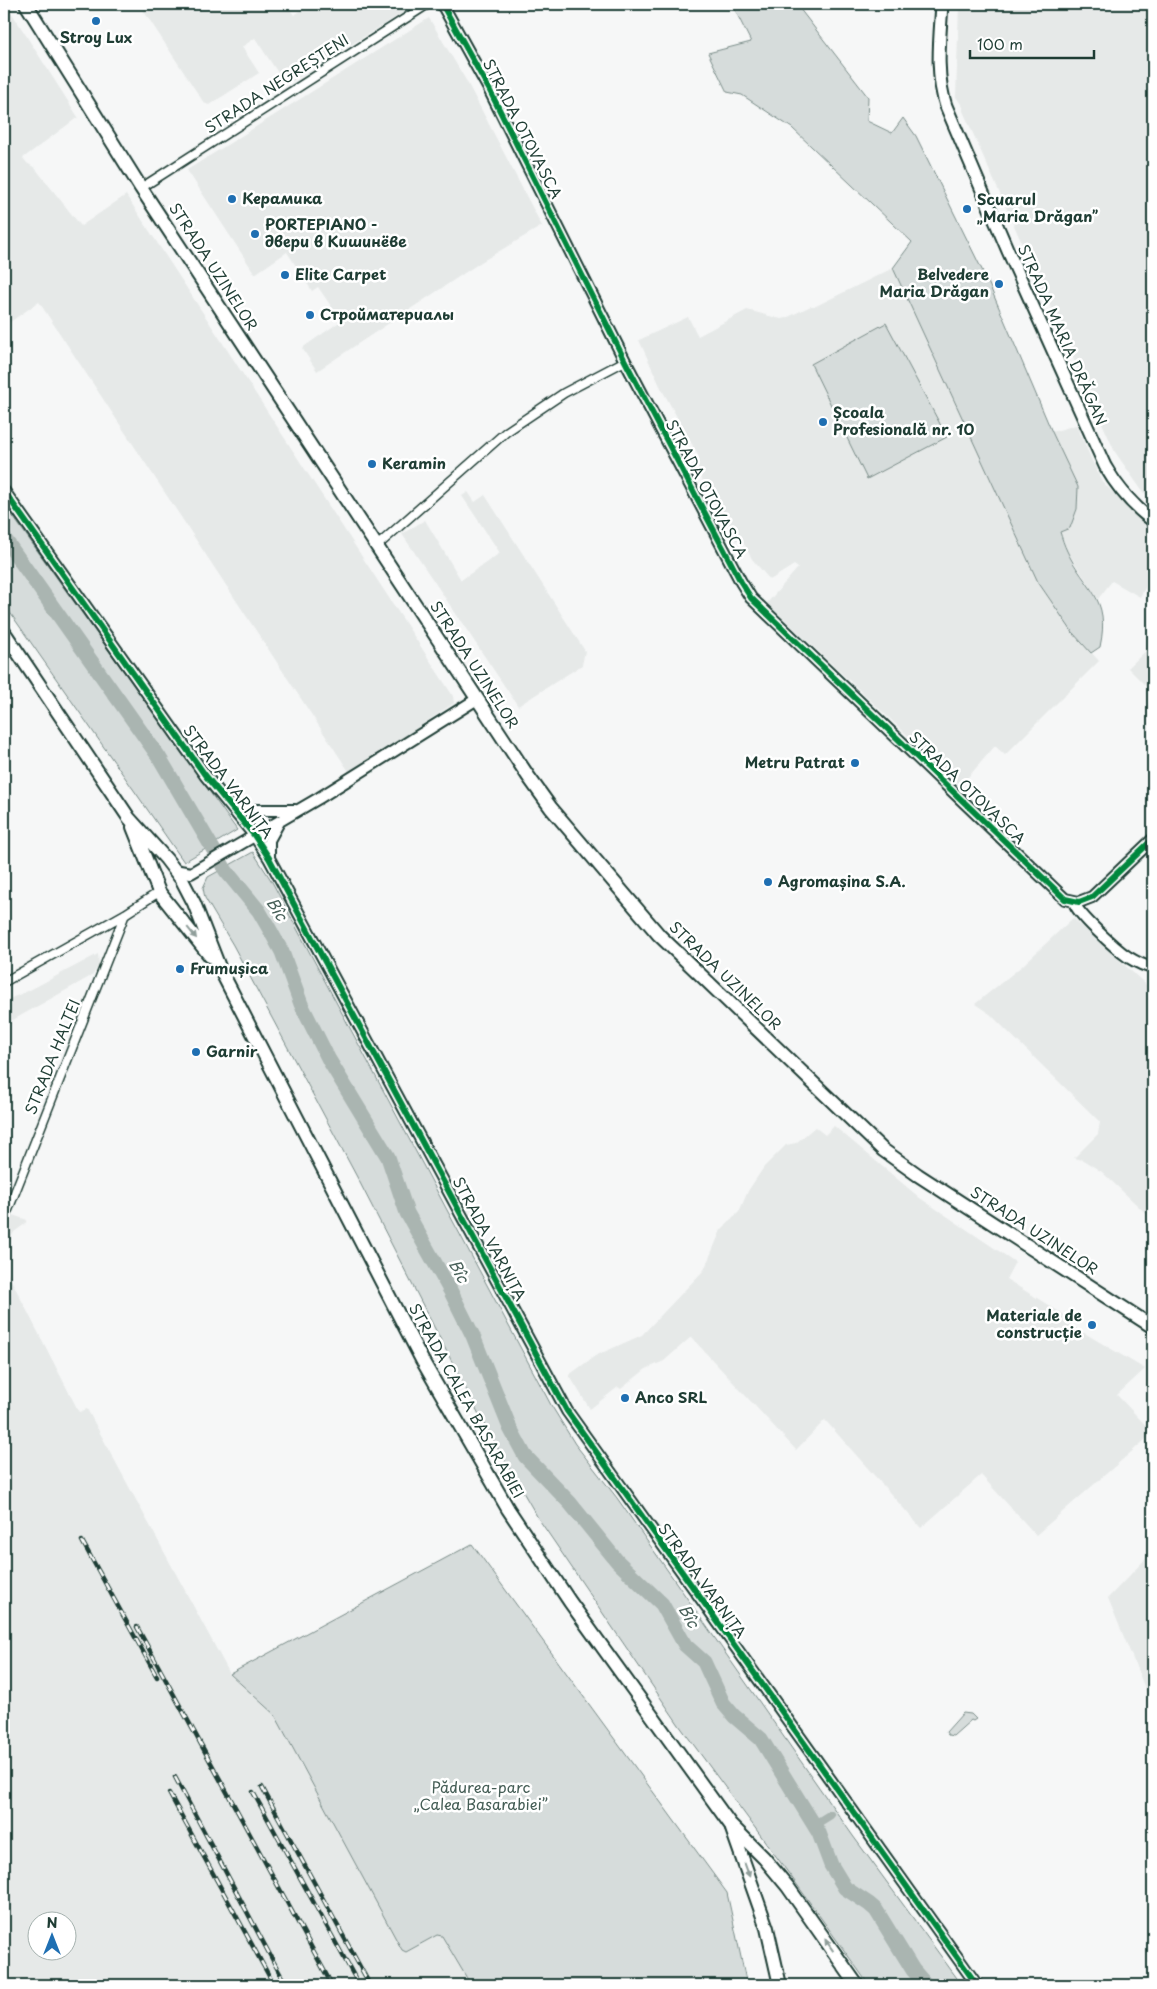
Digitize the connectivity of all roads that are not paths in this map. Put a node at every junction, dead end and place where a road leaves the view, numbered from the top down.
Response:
1 (26, 4) edge
2 (428, 4) edge
3 (442, 4) edge
4 (942, 4) edge
5 (141, 188) junction
6 (625, 361) junction
7 (4, 490) edge
8 (1153, 521) edge
9 (377, 546) junction
10 (4, 632) edge
11 (478, 699) junction
12 (230, 805) junction
13 (298, 810) junction
14 (129, 818) junction
15 (280, 821) junction
16 (254, 834) junction
17 (1153, 839) edge
18 (269, 858) junction
19 (174, 870) junction
20 (194, 871) junction
21 (186, 890) junction
22 (160, 891) junction
23 (1069, 900) junction
24 (125, 914) junction
25 (219, 967) junction
26 (1153, 968) edge
27 (4, 982) edge
28 (8, 1210) dead end
29 (1153, 1328) edge
30 (730, 1824) junction
31 (780, 1985) edge
32 (857, 1985) edge
33 (976, 1985) edge

1 - 5 main road, STRADA UZINELOR
2 - 5 street, STRADA NEGREȘTENI
3 - 6 street, STRADA OTOVASCA
4 - 8 main road, STRADA MARIA DRĂGAN
5 - 9 main road, STRADA UZINELOR
6 - 9 street
6 - 23 street, STRADA OTOVASCA
7 - 12 street, STRADA VARNIȚA
9 - 11 main road, STRADA UZINELOR
10 - 14 main road, STRADA CALEA BASARABIEI
11 - 13 street
11 - 29 main road, STRADA UZINELOR
12 - 13 street
12 - 16 street, STRADA VARNIȚA
13 - 15 street
14 - 19 main road, STRADA CALEA BASARABIEI
14 - 22 main road, STRADA CALEA BASARABIEI
15 - 16 street
15 - 18 street
16 - 18 street, STRADA VARNIȚA
16 - 20 street
17 - 23 street
18 - 33 street, STRADA VARNIȚA
19 - 20 street
19 - 21 main road, STRADA CALEA BASARABIEI
19 - 22 main road
20 - 21 street
21 - 22 main road
21 - 25 main road, STRADA CALEA BASARABIEI
22 - 24 street
22 -> 25 main road, STRADA CALEA BASARABIEI
23 - 26 street, STRADA OTOVASCA
24 - 27 street
24 - 28 street, STRADA HALTEI
25 - 30 main road, STRADA CALEA BASARABIEI
30 -> 31 main road, STRADA CALEA BASARABIEI
32 -> 30 main road, STRADA CALEA BASARABIEI

